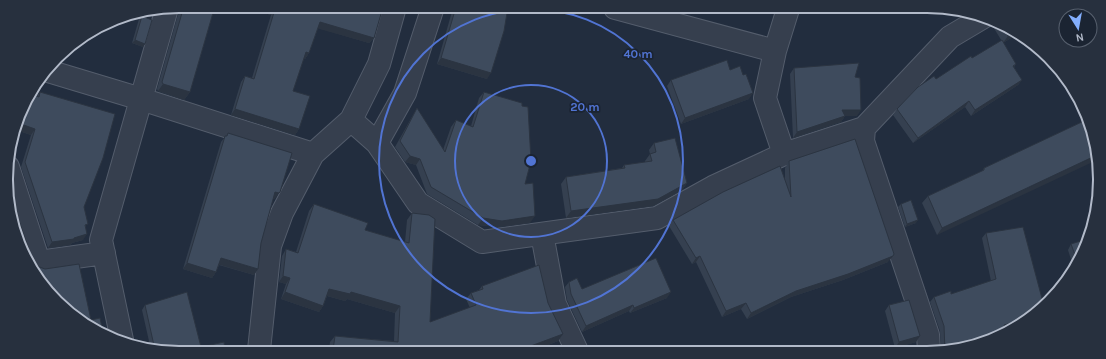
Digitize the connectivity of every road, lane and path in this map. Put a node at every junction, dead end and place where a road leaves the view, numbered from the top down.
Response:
1 (165, 13) edge
2 (393, 13) edge
3 (431, 13) edge
4 (633, 13) edge
5 (787, 13) edge
6 (977, 21) edge
7 (774, 51) junction
8 (52, 72) edge
9 (141, 99) junction
10 (351, 120) junction
11 (864, 128) junction
12 (377, 143) junction
13 (313, 154) junction
14 (784, 154) junction
15 (13, 182) edge
16 (542, 234) junction
17 (104, 253) junction
18 (121, 335) edge
19 (258, 346) edge
20 (575, 346) edge
21 (929, 346) edge

1 - 9 street
2 - 10 street
3 - 12 street
4 - 7 street
5 - 7 street
6 - 11 street
7 - 14 street
8 - 9 street
9 - 13 street
9 - 17 street
10 - 12 street
10 - 13 street
11 - 14 street
11 - 21 street
12 - 16 street
13 - 19 street
14 - 16 street
15 - 17 street
16 - 20 street
17 - 18 street

